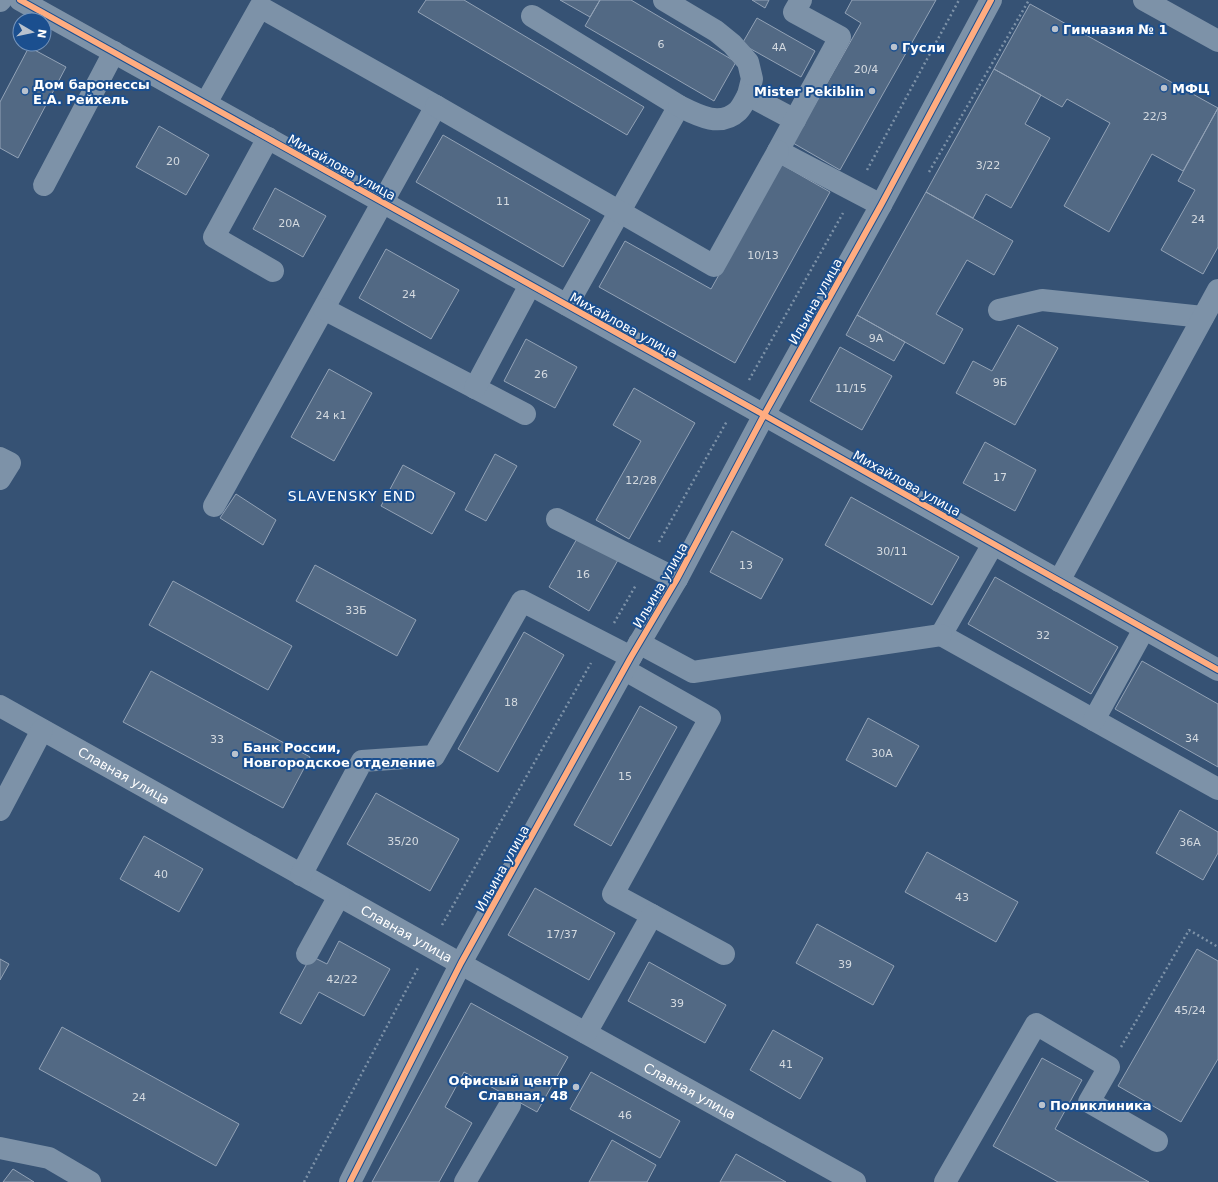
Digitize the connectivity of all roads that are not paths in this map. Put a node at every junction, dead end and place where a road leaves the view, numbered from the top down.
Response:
1 (20, 0) edge
2 (664, 0) edge
3 (801, 0) edge
4 (991, 0) edge
5 (1144, 0) edge
6 (254, 3) edge
7 (532, 16) dead end
8 (1218, 41) edge
9 (114, 52) junction
10 (748, 95) junction
11 (206, 103) junction
12 (436, 106) junction
13 (679, 106) junction
14 (795, 120) junction
15 (268, 138) junction
16 (778, 151) junction
17 (44, 185) dead end
18 (382, 203) junction
19 (882, 205) junction
20 (619, 212) junction
21 (273, 271) dead end
22 (530, 285) junction
23 (1218, 290) edge
24 (567, 305) junction
25 (324, 309) junction
26 (999, 310) dead end
27 (1203, 317) junction
28 (475, 388) junction
29 (525, 414) dead end
30 (764, 415) junction
31 (0, 458) edge
32 (0, 479) edge
33 (214, 506) dead end
34 (557, 518) dead end
35 (993, 544) junction
36 (677, 579) junction
37 (1059, 581) junction
38 (1144, 629) junction
39 (941, 635) junction
40 (632, 657) junction
41 (1218, 670) edge
42 (0, 706) edge
43 (1094, 720) junction
44 (42, 730) junction
45 (1218, 789) edge
46 (0, 810) edge
47 (301, 875) junction
48 (339, 896) junction
49 (652, 915) junction
50 (307, 954) dead end
51 (724, 954) dead end
52 (461, 963) junction
53 (586, 1033) junction
54 (510, 1105) dead end
55 (1157, 1141) dead end
56 (0, 1148) edge
57 (832, 1176) edge
58 (90, 1182) edge
59 (350, 1182) edge
60 (466, 1182) edge
61 (855, 1182) edge
62 (945, 1182) edge

1 - 9 street, Михайлова улица
2 - 10 street
3 - 14 street
4 - 19 street, Ильина улица
5 - 8 street
6 - 11 street
6 - 12 street
7 - 13 street
9 - 11 street, Михайлова улица
9 - 17 street
10 - 13 street
10 - 14 street
11 - 15 street, Михайлова улица
12 - 18 street
12 - 20 street
13 - 20 street
14 - 16 street
15 - 18 street, Михайлова улица
15 - 21 street
16 - 19 street
16 - 20 street
18 - 22 street, Михайлова улица
18 - 25 street
19 - 30 street, Ильина улица
20 - 24 street
22 - 24 street, Михайлова улица
22 - 28 street
23 - 27 street
24 - 30 street, Михайлова улица
25 - 28 street
25 - 33 street
26 - 27 street
27 - 37 street
28 - 29 street
30 - 35 street, Михайлова улица
30 - 36 street, Ильина улица
31 - 32 street
34 - 36 street
35 - 37 street, Михайлова улица
35 - 39 street
36 - 40 street, Ильина улица
37 - 38 street, Михайлова улица
38 - 41 street, Михайлова улица
38 - 43 street
39 - 40 street
39 - 43 street
40 - 47 street
40 - 49 street
40 - 52 street, Ильина улица
42 - 44 street, Славная улица
43 - 45 street
44 - 46 street
44 - 47 street, Славная улица
47 - 48 street, Славная улица
48 - 50 street
48 - 52 street, Славная улица
49 - 51 street
49 - 53 street
52 - 53 street, Славная улица
52 - 59 street, Ильина улица
53 - 57 street, Славная улица
54 - 60 street
55 - 62 street
56 - 58 street
57 - 61 street, Славная улица

